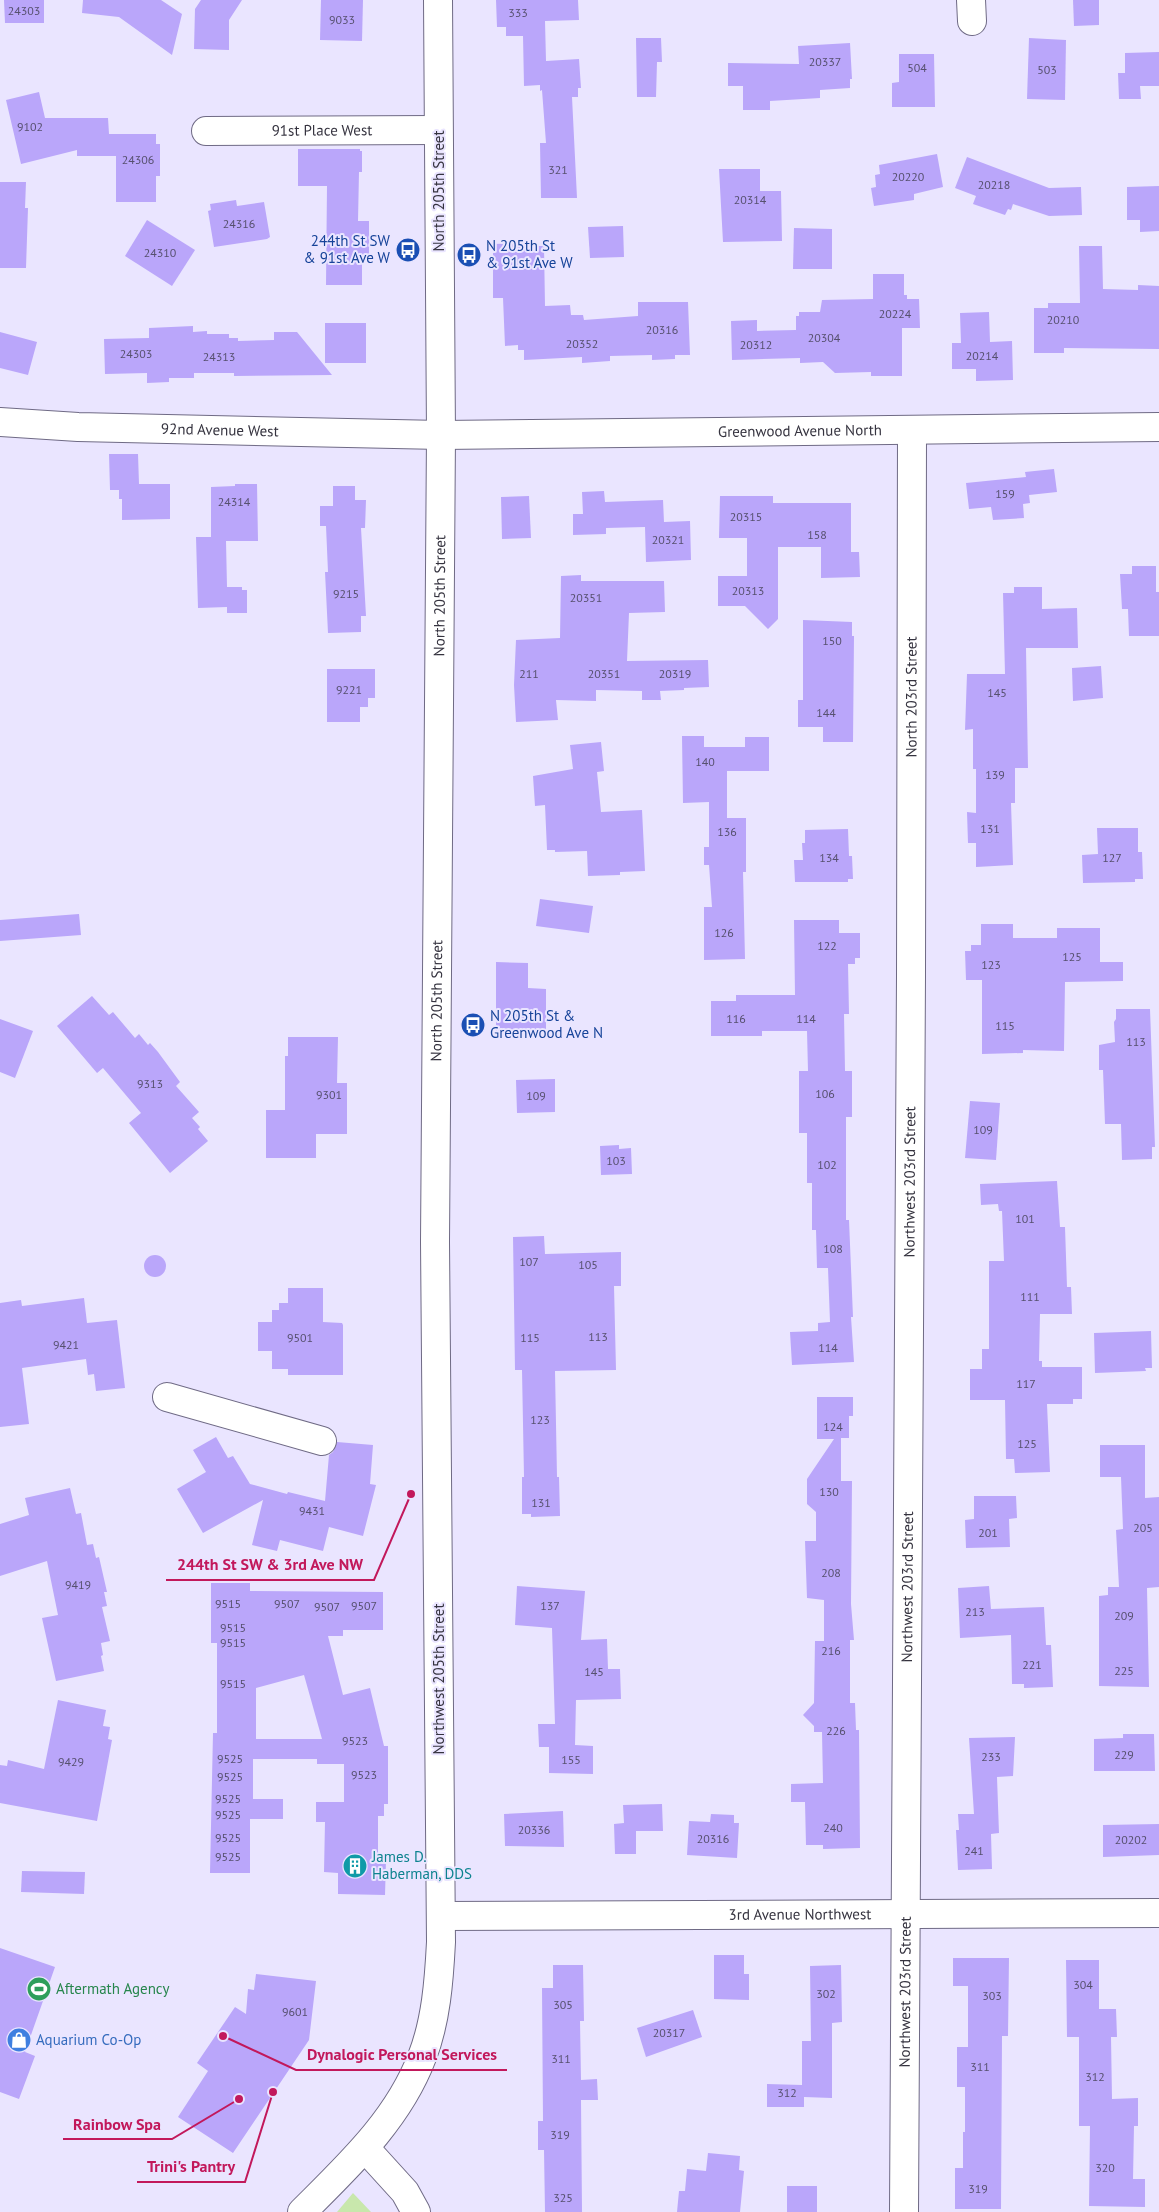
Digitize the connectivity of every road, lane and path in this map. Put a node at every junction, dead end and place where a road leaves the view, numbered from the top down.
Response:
1 (438, 0) edge
2 (438, 130) junction
3 (206, 131) dead end
4 (0, 422) edge
5 (1159, 427) edge
6 (912, 431) junction
7 (441, 435) junction
8 (911, 963) joint
9 (435, 1192) joint
10 (167, 1398) dead end
11 (322, 1441) dead end
12 (904, 1913) junction
13 (1159, 1913) edge
14 (441, 1916) junction
15 (365, 2148) junction
16 (302, 2212) edge
17 (416, 2212) edge
18 (904, 2212) edge

1 - 2 street, North 205th Street
2 - 3 street, 91st Place West
2 - 7 street, North 205th Street
4 - 7 street, 92nd Avenue West
5 - 6 street, Greenwood Avenue North
6 - 7 street, Greenwood Avenue North
6 - 8 street, North 203rd Street
7 - 9 street, North 205th Street
8 - 12 street, Northwest 203rd Street
9 - 14 street, Northwest 205th Street
10 - 11 street
12 - 13 street, 3rd Avenue Northwest
12 - 14 street, 3rd Avenue Northwest
12 - 18 street, Northwest 203rd Street
14 - 15 street, Northwest 205th Street
15 - 16 street, Northwest 205th Street
15 - 17 street

